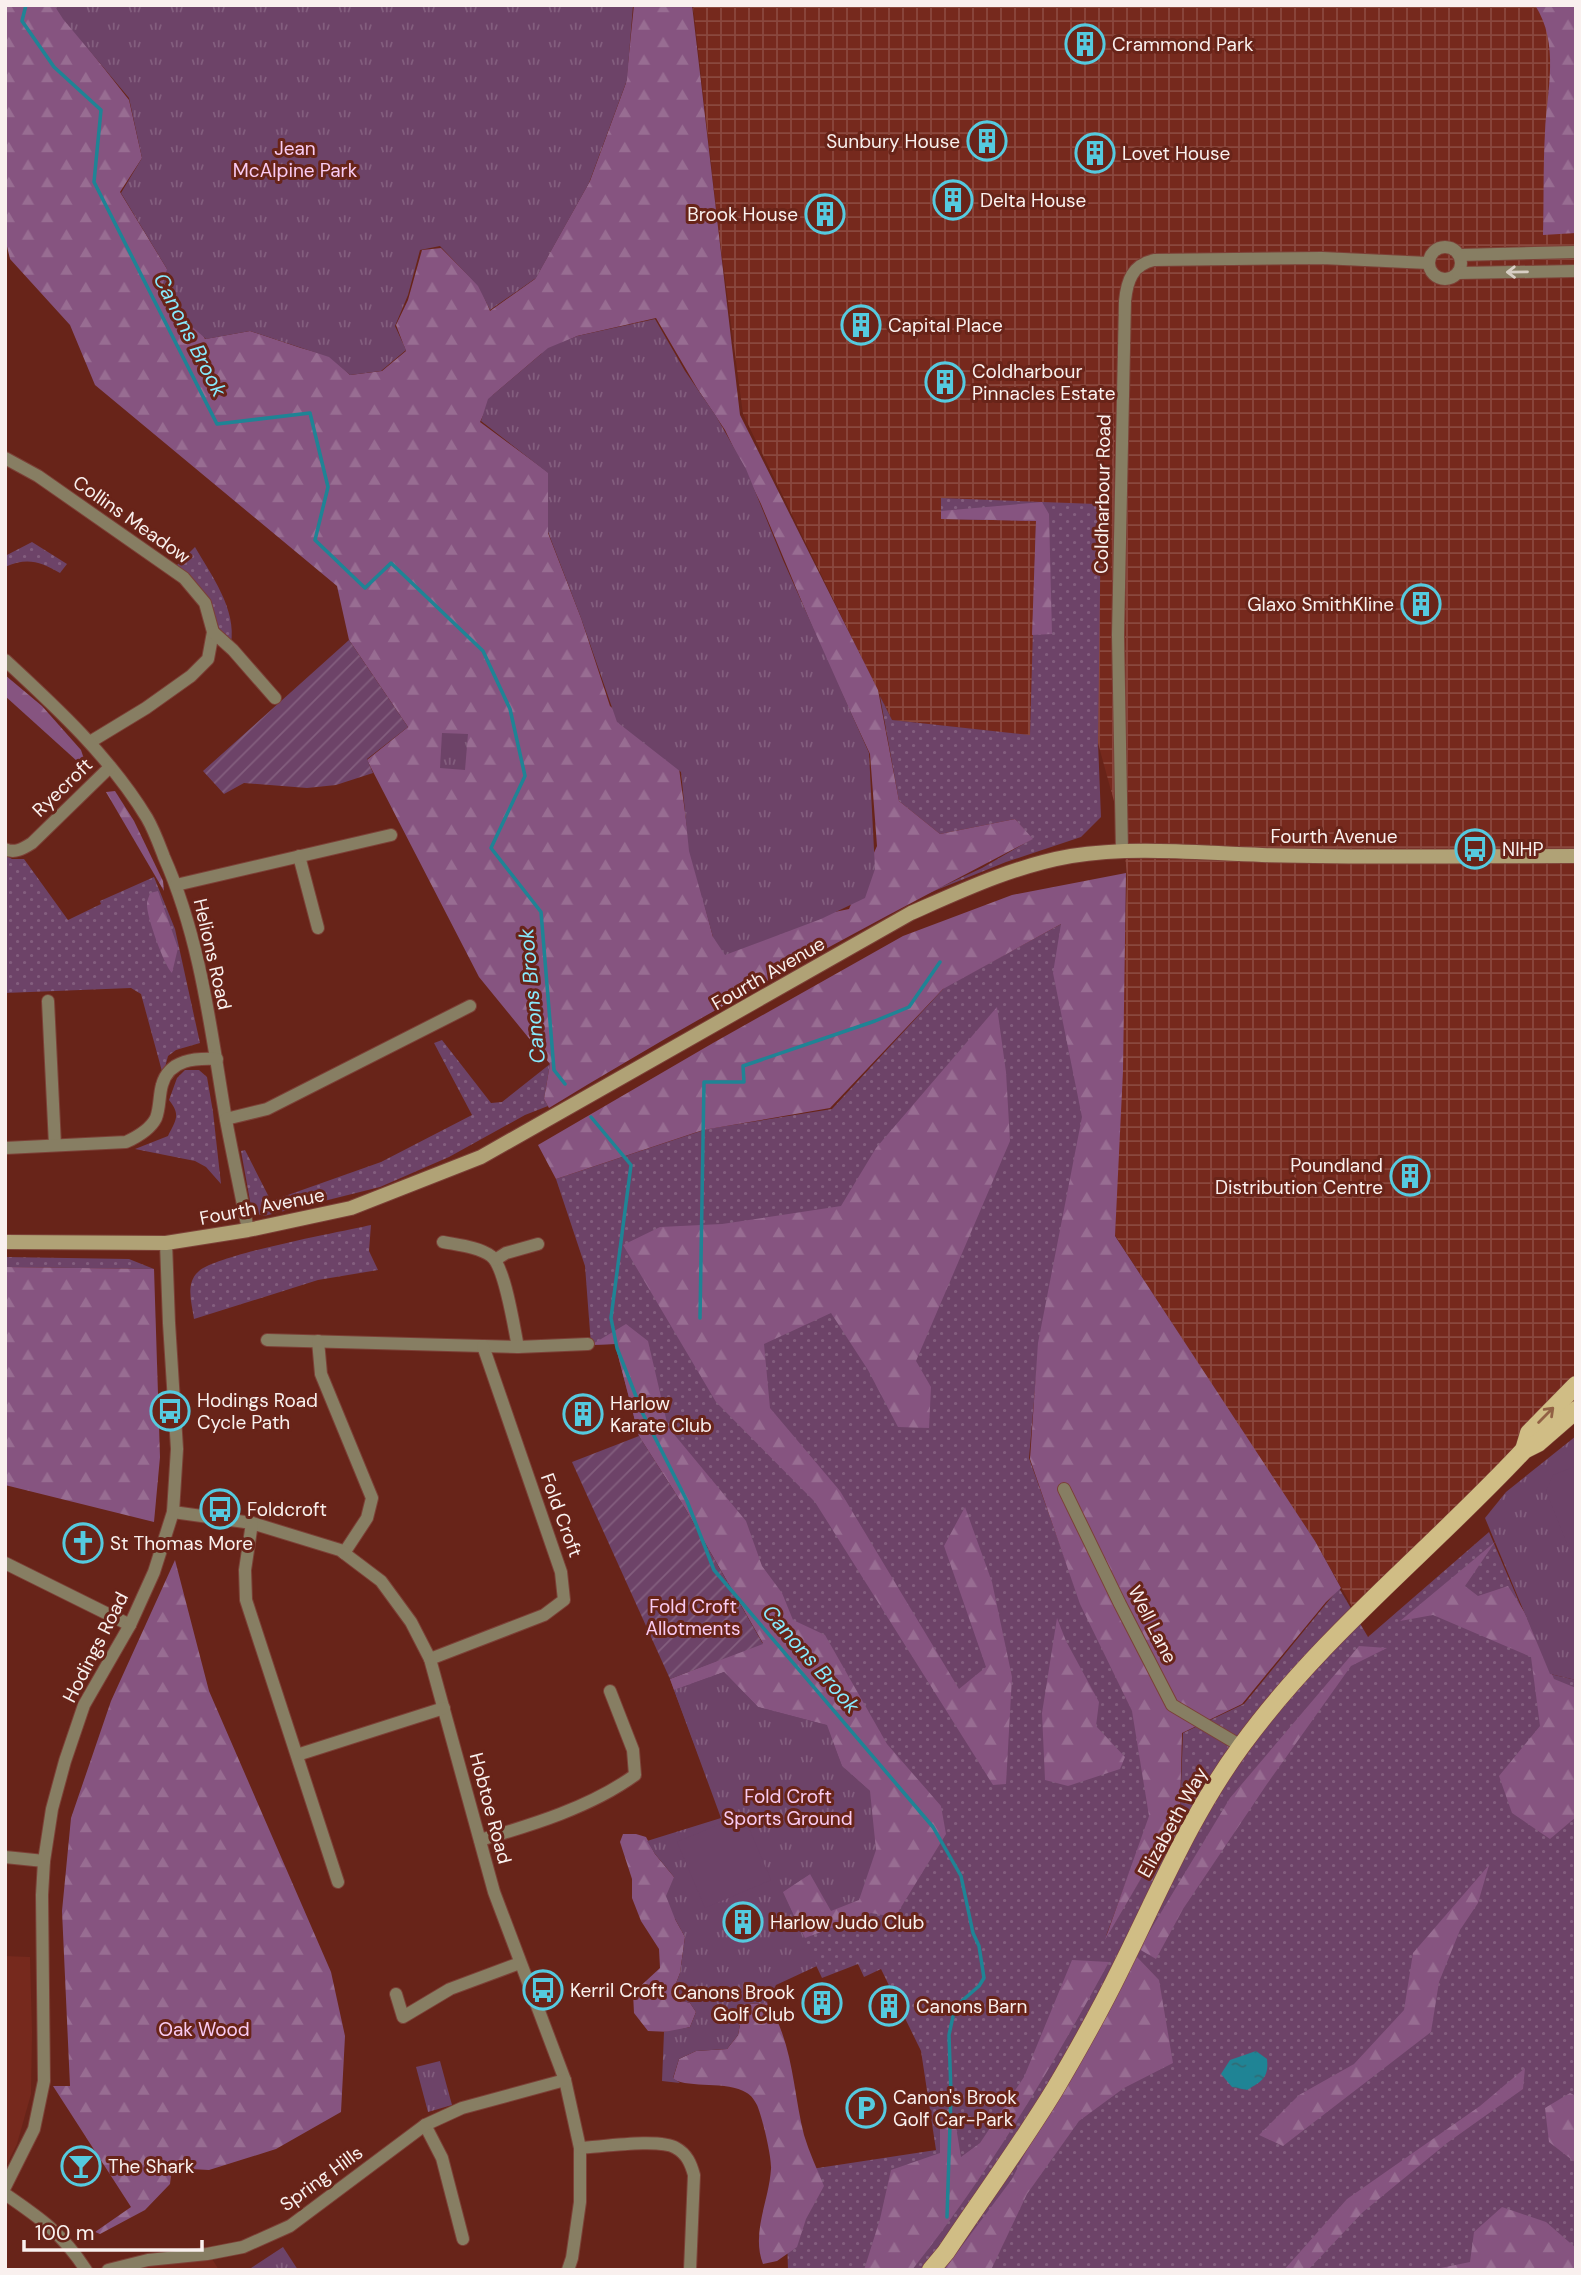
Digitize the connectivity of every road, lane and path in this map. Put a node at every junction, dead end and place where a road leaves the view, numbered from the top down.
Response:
1 (1576, 253) edge
2 (1459, 255) junction
3 (1428, 263) junction
4 (1576, 271) edge
5 (1458, 273) junction
6 (5, 458) edge
7 (213, 632) junction
8 (5, 660) edge
9 (275, 698) dead end
10 (90, 742) junction
11 (110, 767) junction
12 (391, 835) dead end
13 (5, 849) edge
14 (1122, 850) junction
15 (299, 856) junction
16 (1576, 856) edge
17 (176, 885) junction
18 (318, 928) dead end
19 (48, 1001) dead end
20 (470, 1006) dead end
21 (217, 1059) junction
22 (226, 1119) junction
23 (55, 1145) junction
24 (5, 1148) edge
25 (248, 1230) junction
26 (5, 1242) edge
27 (443, 1242) dead end
28 (166, 1244) junction
29 (538, 1244) dead end
30 (495, 1260) junction
31 (267, 1340) dead end
32 (318, 1341) junction
33 (588, 1344) dead end
34 (482, 1346) junction
35 (518, 1347) junction
36 (1576, 1385) edge
37 (1576, 1410) edge
38 (1524, 1450) junction
39 (1064, 1489) dead end
40 (173, 1512) junction
41 (252, 1523) junction
42 (344, 1553) junction
43 (5, 1563) edge
44 (130, 1625) junction
45 (430, 1659) junction
46 (610, 1691) dead end
47 (444, 1708) junction
48 (1241, 1746) junction
49 (296, 1755) junction
50 (480, 1840) junction
51 (5, 1857) edge
52 (44, 1861) junction
53 (338, 1882) dead end
54 (520, 1963) junction
55 (396, 1994) dead end
56 (565, 2080) junction
57 (425, 2124) junction
58 (580, 2148) junction
59 (5, 2187) edge
60 (5, 2194) edge
61 (463, 2239) dead end
62 (86, 2270) edge
63 (108, 2270) edge
64 (568, 2270) edge
65 (690, 2270) edge
66 (931, 2270) edge

1 - 2 street
2 - 3 street
2 - 5 street
3 - 5 street, Coldharbour Road
3 - 14 street, Coldharbour Road
4 -> 5 street, Coldharbour Road
6 - 7 street, Collins Meadow
7 - 9 street, Collins Meadow
7 - 10 street
8 - 10 street, Helions Road
10 - 11 street, Helions Road
11 - 13 street, Ryecroft
11 - 17 street, Helions Road
12 - 15 street
14 - 16 street, Fourth Avenue
14 - 25 street, Fourth Avenue
15 - 17 street
15 - 18 street
17 - 21 street, Helions Road
19 - 23 street
20 - 22 street
21 - 22 street, Helions Road
21 - 23 street
22 - 25 street, Helions Road
23 - 24 street
25 - 28 street, Fourth Avenue
26 - 28 street, Fourth Avenue
27 - 30 street
28 - 40 street, Hodings Road
29 - 30 street
30 - 35 street
31 - 32 street
32 - 34 street
32 - 42 street
33 - 35 street
34 - 35 street
34 - 45 street, Fold Croft
38 -> 36 main road, Elizabeth Way
37 - 38 main road, Elizabeth Way
38 - 48 main road, Elizabeth Way
39 - 48 street, Well Lane
40 - 41 street, Hobtoe Road
40 - 44 street, Hodings Road
41 - 42 street, Hobtoe Road
41 - 49 street
42 - 45 street, Hobtoe Road
43 - 44 street
44 - 52 street, Hodings Road
45 - 47 street, Hobtoe Road
46 - 50 street
47 - 49 street
47 - 50 street, Hobtoe Road
48 - 66 main road, Elizabeth Way
49 - 53 street
50 - 54 street, Hobtoe Road
51 - 52 street
52 - 59 street, Hodings Road
54 - 55 street
54 - 56 street, Hobtoe Road
56 - 57 street, Spring Hills
56 - 58 street, Hobtoe Road
57 - 61 street
57 - 63 street, Spring Hills
58 - 64 street, Hobtoe Road
58 - 65 street
60 - 62 street

